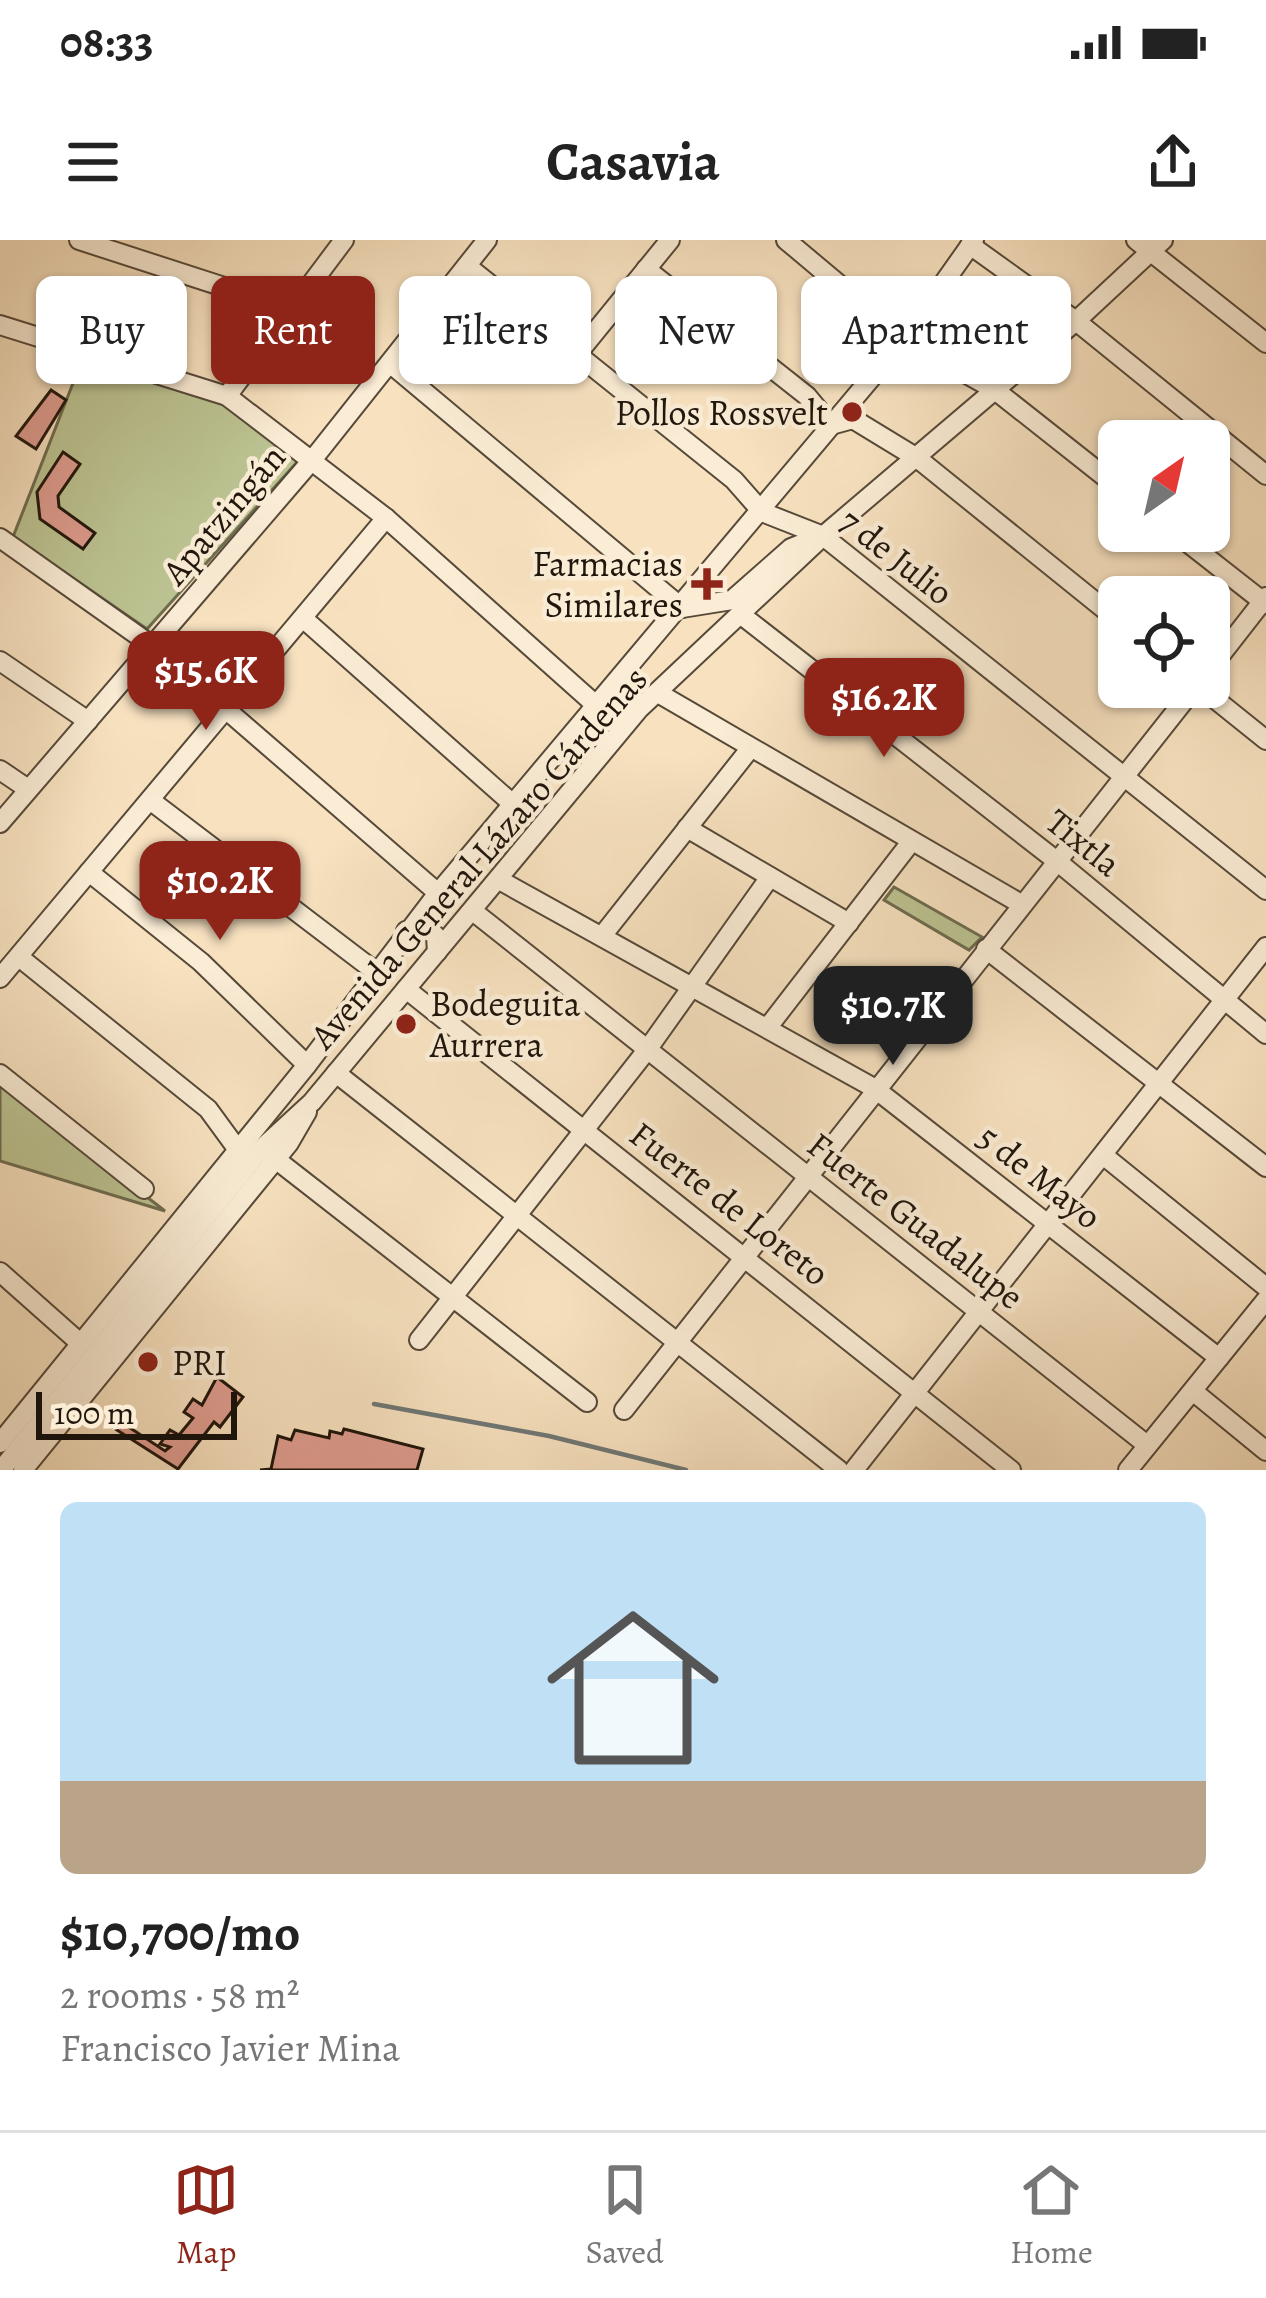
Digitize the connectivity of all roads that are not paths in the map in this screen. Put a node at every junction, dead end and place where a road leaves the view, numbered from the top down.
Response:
1 (79, 240) edge
2 (344, 240) edge
3 (488, 240) edge
4 (670, 240) edge
5 (786, 240) edge
6 (1136, 240) edge
7 (972, 242) edge
8 (1158, 246) edge
9 (467, 266) junction
10 (646, 269) junction
11 (315, 276) edge
12 (480, 276) edge
13 (829, 276) edge
14 (948, 276) edge
15 (211, 283) edge
16 (1076, 321) junction
17 (0, 325) edge
18 (591, 337) edge
19 (1266, 343) edge
20 (391, 364) junction
21 (591, 364) edge
22 (235, 384) edge
23 (866, 384) edge
24 (983, 384) edge
25 (994, 390) junction
26 (227, 396) junction
27 (831, 425) junction
28 (917, 458) junction
29 (313, 459) junction
30 (1098, 472) edge
31 (1266, 475) edge
32 (762, 512) junction
33 (386, 518) junction
34 (823, 536) junction
35 (0, 538) edge
36 (1201, 552) edge
37 (1265, 601) edge
38 (1098, 604) edge
39 (682, 608) junction
40 (744, 616) junction
41 (305, 620) junction
42 (1230, 644) edge
43 (154, 647) junction
44 (0, 661) edge
45 (658, 693) junction
46 (598, 707) junction
47 (1180, 708) edge
48 (1225, 708) edge
49 (223, 712) junction
50 (88, 721) junction
51 (1266, 740) edge
52 (749, 751) junction
53 (0, 770) edge
54 (1121, 778) junction
55 (28, 789) junction
56 (150, 800) junction
57 (515, 806) junction
58 (0, 824) edge
59 (688, 828) junction
60 (911, 842) junction
61 (1058, 862) junction
62 (89, 872) junction
63 (770, 877) junction
64 (501, 880) junction
65 (1266, 890) edge
66 (438, 892) junction
67 (1022, 904) junction
68 (474, 912) junction
69 (848, 922) junction
70 (406, 931) junction
71 (602, 936) junction
72 (1266, 947) edge
73 (986, 950) junction
74 (437, 952) junction
75 (19, 957) junction
76 (376, 972) junction
77 (0, 978) edge
78 (691, 985) junction
79 (406, 989) junction
80 (1223, 1000) junction
81 (340, 1020) junction
82 (768, 1027) junction
83 (1266, 1034) edge
84 (366, 1040) junction
85 (647, 1050) junction
86 (307, 1065) junction
87 (336, 1073) junction
88 (0, 1074) edge
89 (1159, 1083) junction
90 (874, 1088) junction
91 (583, 1129) junction
92 (238, 1150) junction
93 (268, 1154) junction
94 (1103, 1155) junction
95 (1266, 1167) edge
96 (806, 1176) junction
97 (144, 1189) dead end
98 (515, 1216) junction
99 (1048, 1225) junction
100 (745, 1256) junction
101 (0, 1272) edge
102 (1266, 1287) edge
103 (450, 1299) junction
104 (1266, 1300) edge
105 (977, 1309) junction
106 (134, 1333) junction
107 (108, 1337) junction
108 (419, 1340) dead end
109 (80, 1343) junction
110 (680, 1344) junction
111 (1219, 1358) junction
112 (913, 1392) junction
113 (1194, 1392) junction
114 (587, 1402) dead end
115 (624, 1410) dead end
116 (14, 1424) edge
117 (57, 1431) junction
118 (0, 1443) edge
119 (1147, 1445) junction
120 (1266, 1451) edge
121 (1, 1470) edge
122 (23, 1470) edge
123 (839, 1470) edge
124 (854, 1470) edge
125 (1011, 1470) edge
126 (1128, 1470) edge

1 - 15 street
2 - 11 street
3 - 9 street, Apatzingán
4 - 10 street
5 - 13 street
6 - 8 street
7 - 14 street, Avenida General Lázaro Cárdenas
7 - 16 street
8 - 16 street, Avenida General Lázaro Cárdenas
8 - 19 street
9 - 12 street
9 - 20 street, Apatzingán
10 - 18 street
10 - 27 street
16 - 25 street, Avenida General Lázaro Cárdenas
16 - 31 street
17 - 26 street
20 - 29 street, Apatzingán
20 - 39 street
21 - 32 street
22 - 26 street
23 - 27 street, Avenida General Lázaro Cárdenas
24 - 25 street
25 - 28 street, Avenida General Lázaro Cárdenas
25 - 30 street
26 - 29 street
27 - 28 street
27 - 32 street, Avenida General Lázaro Cárdenas
28 - 34 street, Avenida General Lázaro Cárdenas
28 - 38 street
29 - 33 street
29 - 43 street, Apatzingán
32 - 34 street, 7 de Julio
32 - 39 street, Avenida General Lázaro Cárdenas
33 - 41 street
33 - 46 street
34 - 39 street
34 - 40 street, Avenida General Lázaro Cárdenas
34 - 54 street, 7 de Julio
35 - 43 street
36 - 37 street
37 - 42 street
39 - 46 street, Avenida General Lázaro Cárdenas
40 - 45 street, Avenida General Lázaro Cárdenas
40 - 61 street, Tixtla
41 - 49 street
41 - 57 street
43 - 49 street
43 - 50 street, Apatzingán
44 - 50 street
45 - 52 street
45 - 64 street, Avenida General Lázaro Cárdenas
46 - 57 street, Avenida General Lázaro Cárdenas
47 - 54 street
48 - 51 street
49 - 56 street
49 - 66 street
50 - 55 street, Apatzingán
52 - 59 street
52 - 60 street
53 - 55 street
54 - 61 street
54 - 65 street, 7 de Julio
55 - 58 street, Apatzingán
56 - 62 street
56 - 76 street
57 - 66 street, Avenida General Lázaro Cárdenas
59 - 63 street
59 - 71 street
60 - 67 street
60 - 69 street
61 - 67 street
61 - 80 street, Tixtla
62 - 75 street
62 - 86 street
63 - 69 street
63 - 78 street
64 - 68 street, Avenida General Lázaro Cárdenas
64 - 71 street, 5 de Mayo
66 - 70 street, Avenida General Lázaro Cárdenas
67 - 73 street
68 - 74 street, Avenida General Lázaro Cárdenas
68 - 85 street, Fuerte Guadalupe
69 - 82 street
70 - 74 street
70 - 76 street, Avenida General Lázaro Cárdenas
71 - 78 street, 5 de Mayo
72 - 80 street
73 - 89 street
73 - 90 street
74 - 79 street, Avenida General Lázaro Cárdenas
75 - 77 street
75 - 92 street
76 - 81 street, Avenida General Lázaro Cárdenas
78 - 82 street, 5 de Mayo
78 - 85 street
79 - 84 street, Avenida General Lázaro Cárdenas
79 - 91 street, Fuerte de Loreto
80 - 83 street, Tixtla
80 - 89 street
81 - 84 street
81 - 86 street, Avenida General Lázaro Cárdenas
82 - 90 street, 5 de Mayo
84 - 87 street, Avenida General Lázaro Cárdenas
85 - 91 street
85 - 96 street, Fuerte Guadalupe
86 - 92 street, Avenida General Lázaro Cárdenas
87 - 93 street, Avenida General Lázaro Cárdenas
87 - 98 street
88 - 97 street
89 - 94 street
89 - 95 street
90 - 96 street
90 - 99 street, 5 de Mayo
91 - 98 street
91 - 100 street, Fuerte de Loreto
92 - 109 street, Avenida General Lázaro Cárdenas
93 - 103 street
93 - 106 street
93 - 107 street, Avenida General Lázaro Cárdenas
94 - 99 street
94 - 102 street
96 - 100 street
96 - 105 street, Fuerte Guadalupe
98 - 103 street
98 - 110 street
99 - 105 street
99 - 111 street, 5 de Mayo
100 - 110 street
100 - 112 street, Fuerte de Loreto
101 - 109 street
103 - 108 street
103 - 114 street
104 - 111 street
105 - 112 street
105 - 119 street, Fuerte Guadalupe
106 - 107 street
106 - 117 street
107 - 116 street, Avenida General Lázaro Cárdenas
109 - 116 street, Avenida General Lázaro Cárdenas
110 - 115 street
110 - 123 street
111 - 113 street
112 - 124 street
112 - 125 street, Fuerte de Loreto
113 - 119 street
113 - 120 street
116 - 117 street
116 - 118 street, Avenida General Lázaro Cárdenas
116 - 121 street, Avenida General Lázaro Cárdenas
117 - 122 street
119 - 126 street

